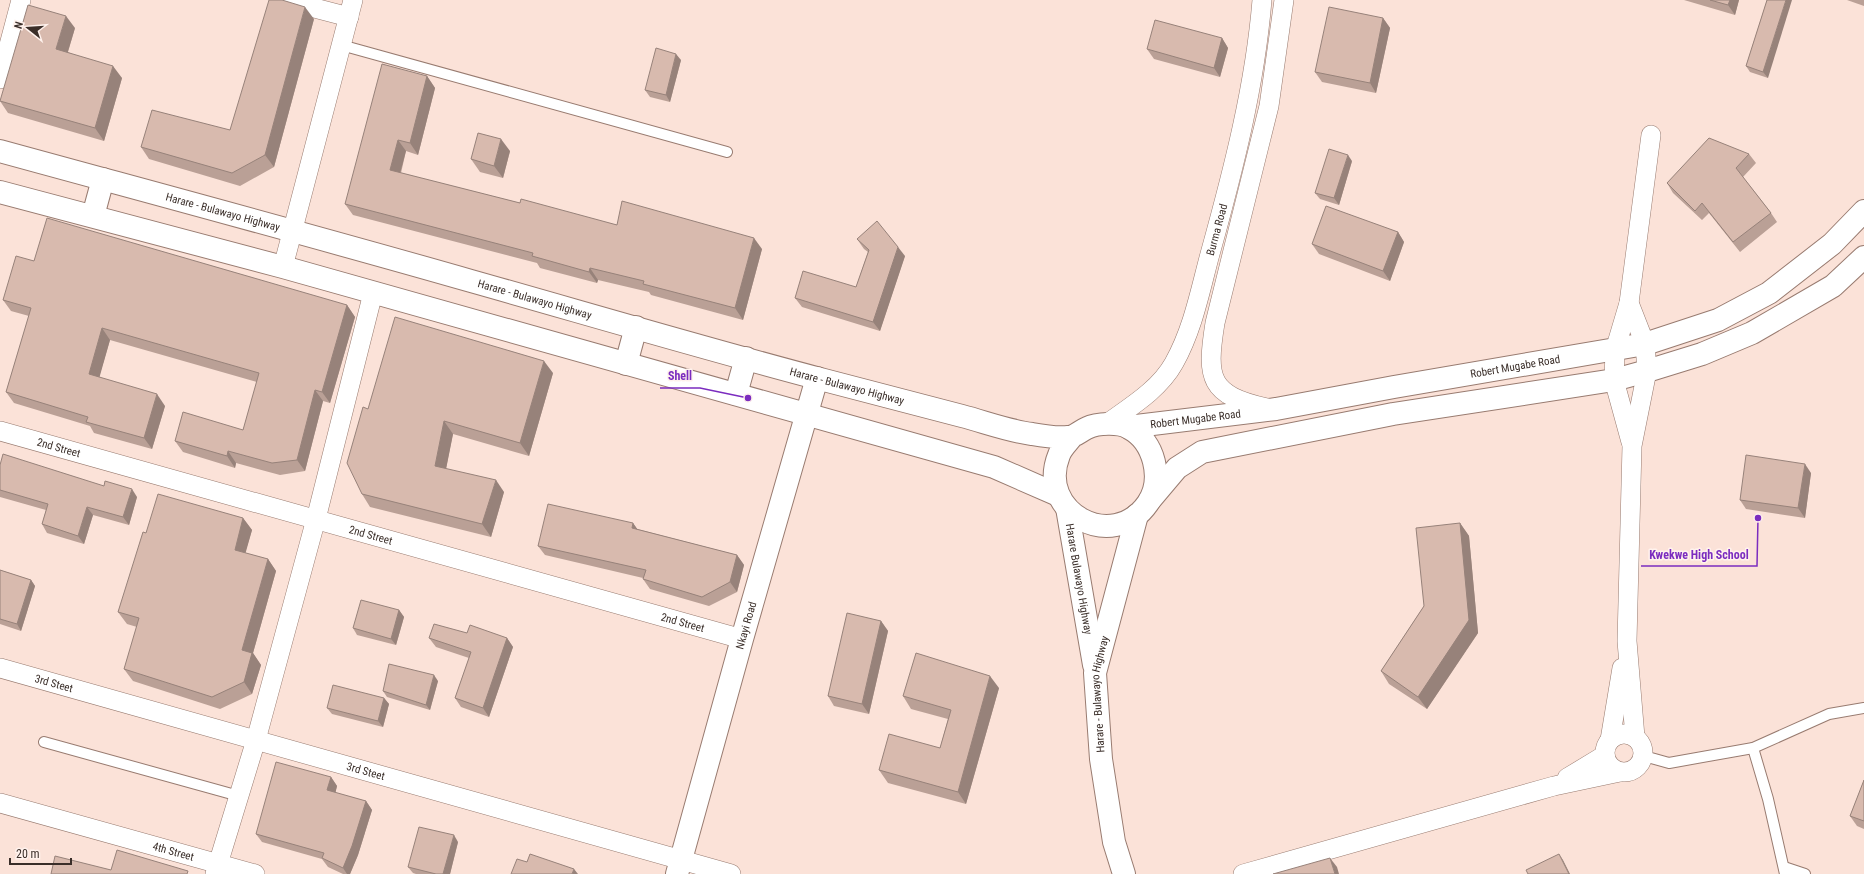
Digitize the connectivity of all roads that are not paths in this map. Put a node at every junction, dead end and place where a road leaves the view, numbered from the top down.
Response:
1 (21, 0) edge
2 (284, 0) edge
3 (1262, 0) edge
4 (1284, 0) edge
5 (351, 8) edge
6 (341, 45) junction
7 (0, 79) edge
8 (1651, 135) dead end
9 (0, 151) edge
10 (727, 152) dead end
11 (103, 179) junction
12 (0, 192) edge
13 (1864, 211) edge
14 (92, 216) junction
15 (292, 230) junction
16 (1864, 257) edge
17 (283, 267) junction
18 (373, 293) junction
19 (1629, 303) junction
20 (636, 327) junction
21 (1645, 344) junction
22 (1615, 350) junction
23 (746, 358) junction
24 (626, 364) junction
25 (1647, 371) junction
26 (817, 378) junction
27 (1614, 380) junction
28 (736, 394) junction
29 (1276, 409) junction
30 (806, 414) junction
31 (1105, 425) junction
32 (1128, 427) junction
33 (0, 431) edge
34 (1071, 438) junction
35 (1632, 446) junction
36 (1063, 502) junction
37 (1144, 508) junction
38 (316, 519) junction
39 (742, 639) junction
40 (1627, 641) junction
41 (0, 668) edge
42 (1096, 673) junction
43 (1864, 708) edge
44 (1636, 737) junction
45 (256, 740) junction
46 (44, 742) dead end
47 (1607, 748) junction
48 (1753, 748) junction
49 (1644, 756) junction
50 (1620, 772) junction
51 (1554, 786) junction
52 (239, 796) junction
53 (0, 803) edge
54 (679, 867) edge
55 (217, 869) edge
56 (1785, 871) edge
57 (255, 874) edge
58 (731, 874) edge
59 (1124, 874) edge
60 (1243, 874) edge
61 (1805, 874) edge

1 - 7 street
2 - 5 street
3 - 31 street, Burma Road
4 - 29 street
5 - 6 street
6 - 10 lane
6 - 15 street
8 - 19 street
9 - 11 main road, Harare - Bulawayo Highway
11 - 14 main road
11 - 15 main road, Harare - Bulawayo Highway
12 - 14 main road
13 - 21 main road, Robert Mugabe Road
14 - 17 main road
15 - 17 street
15 - 20 main road, Harare - Bulawayo Highway
16 - 25 main road
17 - 18 main road
18 - 24 main road
18 - 38 street
19 - 21 street
19 - 22 street
20 - 23 main road, Harare - Bulawayo Highway
20 - 24 main road
21 - 22 main road, Robert Mugabe Road
21 - 25 street
22 - 27 street
22 - 29 main road, Robert Mugabe Road
23 - 26 main road, Harare - Bulawayo Highway
23 - 28 main road
24 - 28 main road
25 - 27 main road
25 - 35 street
26 - 30 main road, Nkayi Road
26 - 34 main road, Harare - Bulawayo Highway
27 - 35 street
27 - 37 main road
28 - 30 main road
29 - 32 main road, Robert Mugabe Road
30 - 36 main road
30 - 39 main road, Nkayi Road
31 - 32 main road
31 - 34 main road
32 - 37 main road, Harare - Bulawayo Highway
33 - 38 street, 2nd Street
34 - 36 main road
35 - 40 street
36 - 37 main road
36 - 42 main road, Harare Bulawayo Highway
37 - 42 main road, Harare - Bulawayo Highway
38 - 39 street, 2nd Street
38 - 45 street
39 - 54 main road, Nkayi Road
40 - 44 street
40 - 47 street
41 - 45 street, 3rd Steet
42 - 59 main road, Harare - Bulawayo Highway
43 - 48 lane
44 - 47 street
44 - 49 street
45 - 52 street
45 - 54 street, 3rd Steet
46 - 52 lane
47 - 50 street
47 - 51 street
48 - 49 lane
48 - 56 lane
49 - 50 street
50 - 51 street
51 - 60 street
52 - 55 street
53 - 55 street, 4th Street
54 - 58 street, 3rd Steet
55 - 57 street, 4th Street
56 - 61 lane

